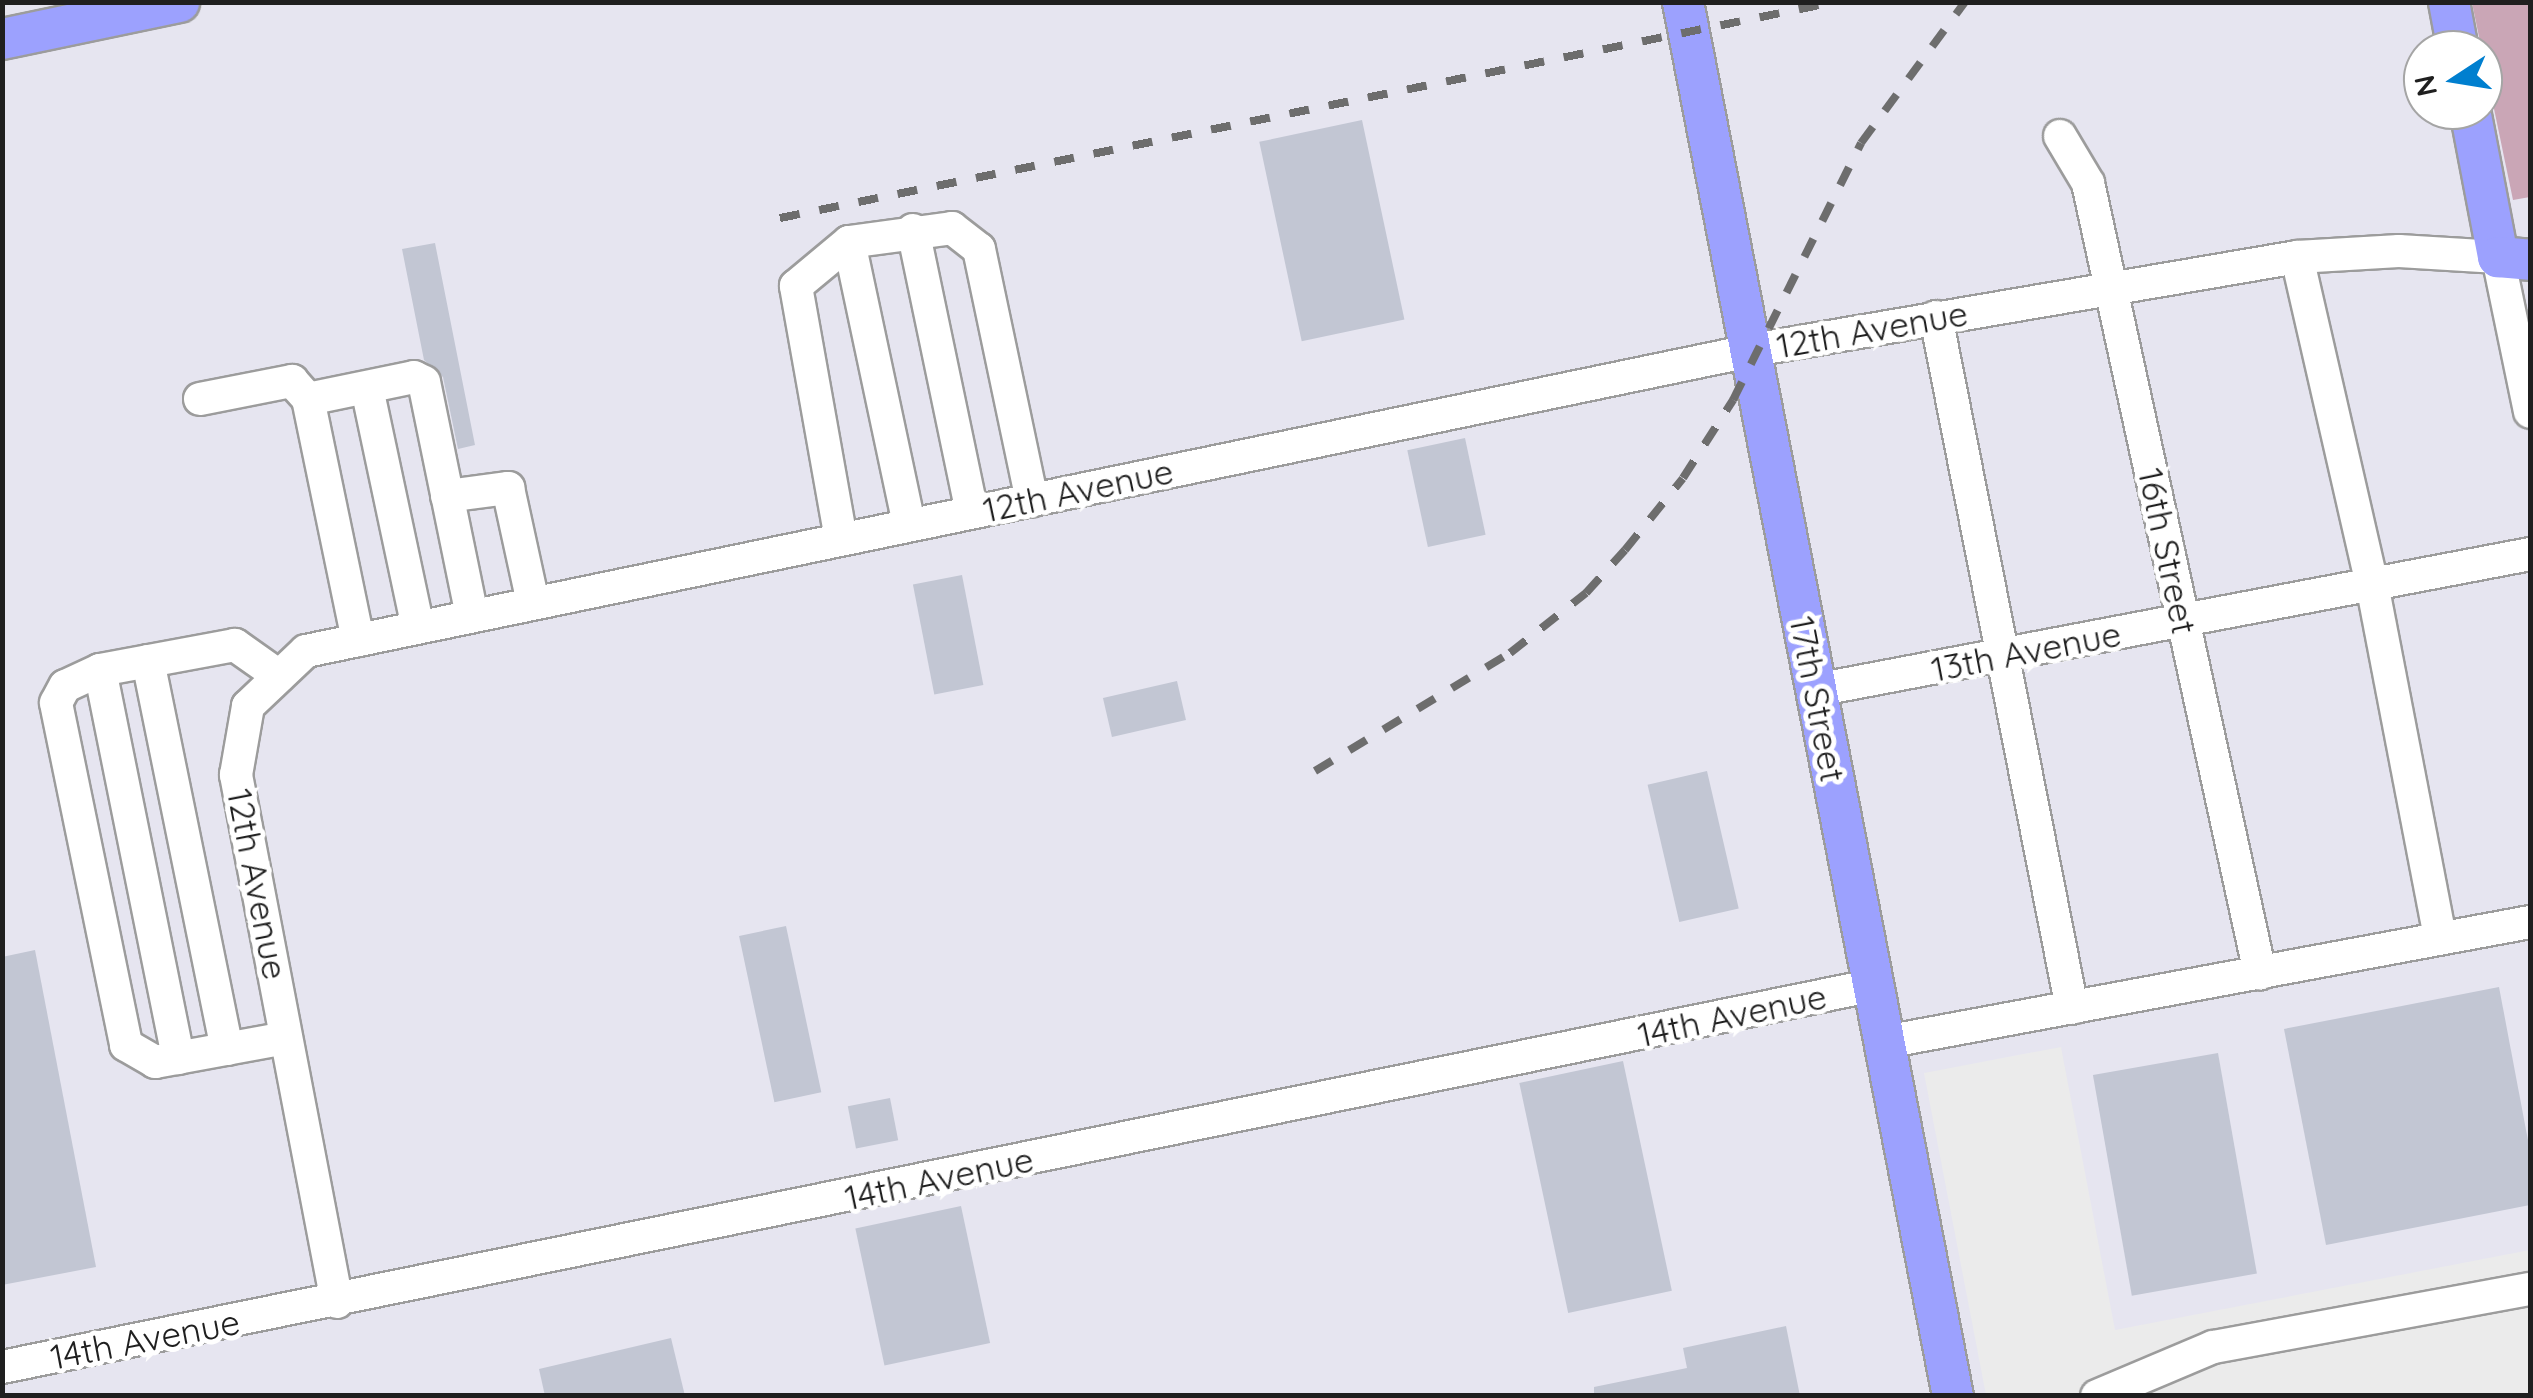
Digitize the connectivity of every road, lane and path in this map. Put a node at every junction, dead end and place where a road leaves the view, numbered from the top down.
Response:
1 (179, 2) edge
2 (1683, 2) edge
3 (2450, 2) edge
4 (2455, 30) edge
5 (2, 39) edge
6 (2476, 130) edge
7 (2060, 136) dead end
8 (913, 230) junction
9 (850, 242) junction
10 (2297, 258) junction
11 (2514, 258) edge
12 (2112, 287) junction
13 (1936, 316) junction
14 (1750, 351) junction
15 (367, 388) junction
16 (200, 399) dead end
17 (308, 399) junction
18 (2530, 412) edge
19 (447, 496) junction
20 (1032, 500) junction
21 (972, 512) junction
22 (909, 525) junction
23 (841, 539) junction
24 (2530, 554) edge
25 (2372, 584) junction
26 (533, 603) junction
27 (472, 616) junction
28 (2183, 621) junction
29 (418, 627) junction
30 (358, 640) junction
31 (2003, 656) junction
32 (148, 661) junction
33 (100, 670) junction
34 (279, 676) junction
35 (1816, 690) junction
36 (2530, 922) edge
37 (2440, 938) junction
38 (2260, 973) junction
39 (1874, 986) junction
40 (2072, 1008) junction
41 (286, 1038) junction
42 (1885, 1042) junction
43 (228, 1049) junction
44 (178, 1058) junction
45 (2530, 1289) edge
46 (337, 1302) junction
47 (2, 1367) edge
48 (1954, 1396) edge
49 (2096, 1396) edge

1 - 5 main road
2 - 14 main road, 17th Street
3 - 4 main road
6 - 11 main road
7 - 12 street, 16th Street
8 - 9 street
8 - 20 street
8 - 21 street
9 - 22 street
9 - 23 street
10 - 11 street, 12th Avenue
10 - 12 street, 12th Avenue
10 - 25 street
11 - 18 street
12 - 13 street, 12th Avenue
12 - 28 street, 16th Street
13 - 14 street, 12th Avenue
13 - 31 street
14 - 20 street, 12th Avenue
14 - 35 main road, 17th Street
15 - 17 street
15 - 19 street
15 - 29 street
16 - 17 street
17 - 30 street
19 - 26 street
19 - 27 street
20 - 21 street, 12th Avenue
21 - 22 street, 12th Avenue
22 - 23 street, 12th Avenue
23 - 26 street, 12th Avenue
24 - 25 street, 13th Avenue
25 - 28 street, 13th Avenue
25 - 37 street
26 - 27 street, 12th Avenue
27 - 29 street, 12th Avenue
28 - 31 street, 13th Avenue
28 - 38 street, 16th Street
29 - 30 street, 12th Avenue
30 - 34 street, 12th Avenue
31 - 35 street, 13th Avenue
31 - 40 street
32 - 33 street
32 - 34 street
32 - 43 street
33 - 44 street
33 - 44 street
34 - 41 street, 12th Avenue
35 - 39 main road, 17th Street
36 - 37 street
37 - 38 street
38 - 40 street
39 - 42 main road, 17th Street
39 - 46 street, 14th Avenue
40 - 42 street
41 - 43 street
41 - 46 street, 12th Avenue
42 - 48 main road, 17th Street
43 - 44 street
45 - 49 street
46 - 47 street, 14th Avenue

